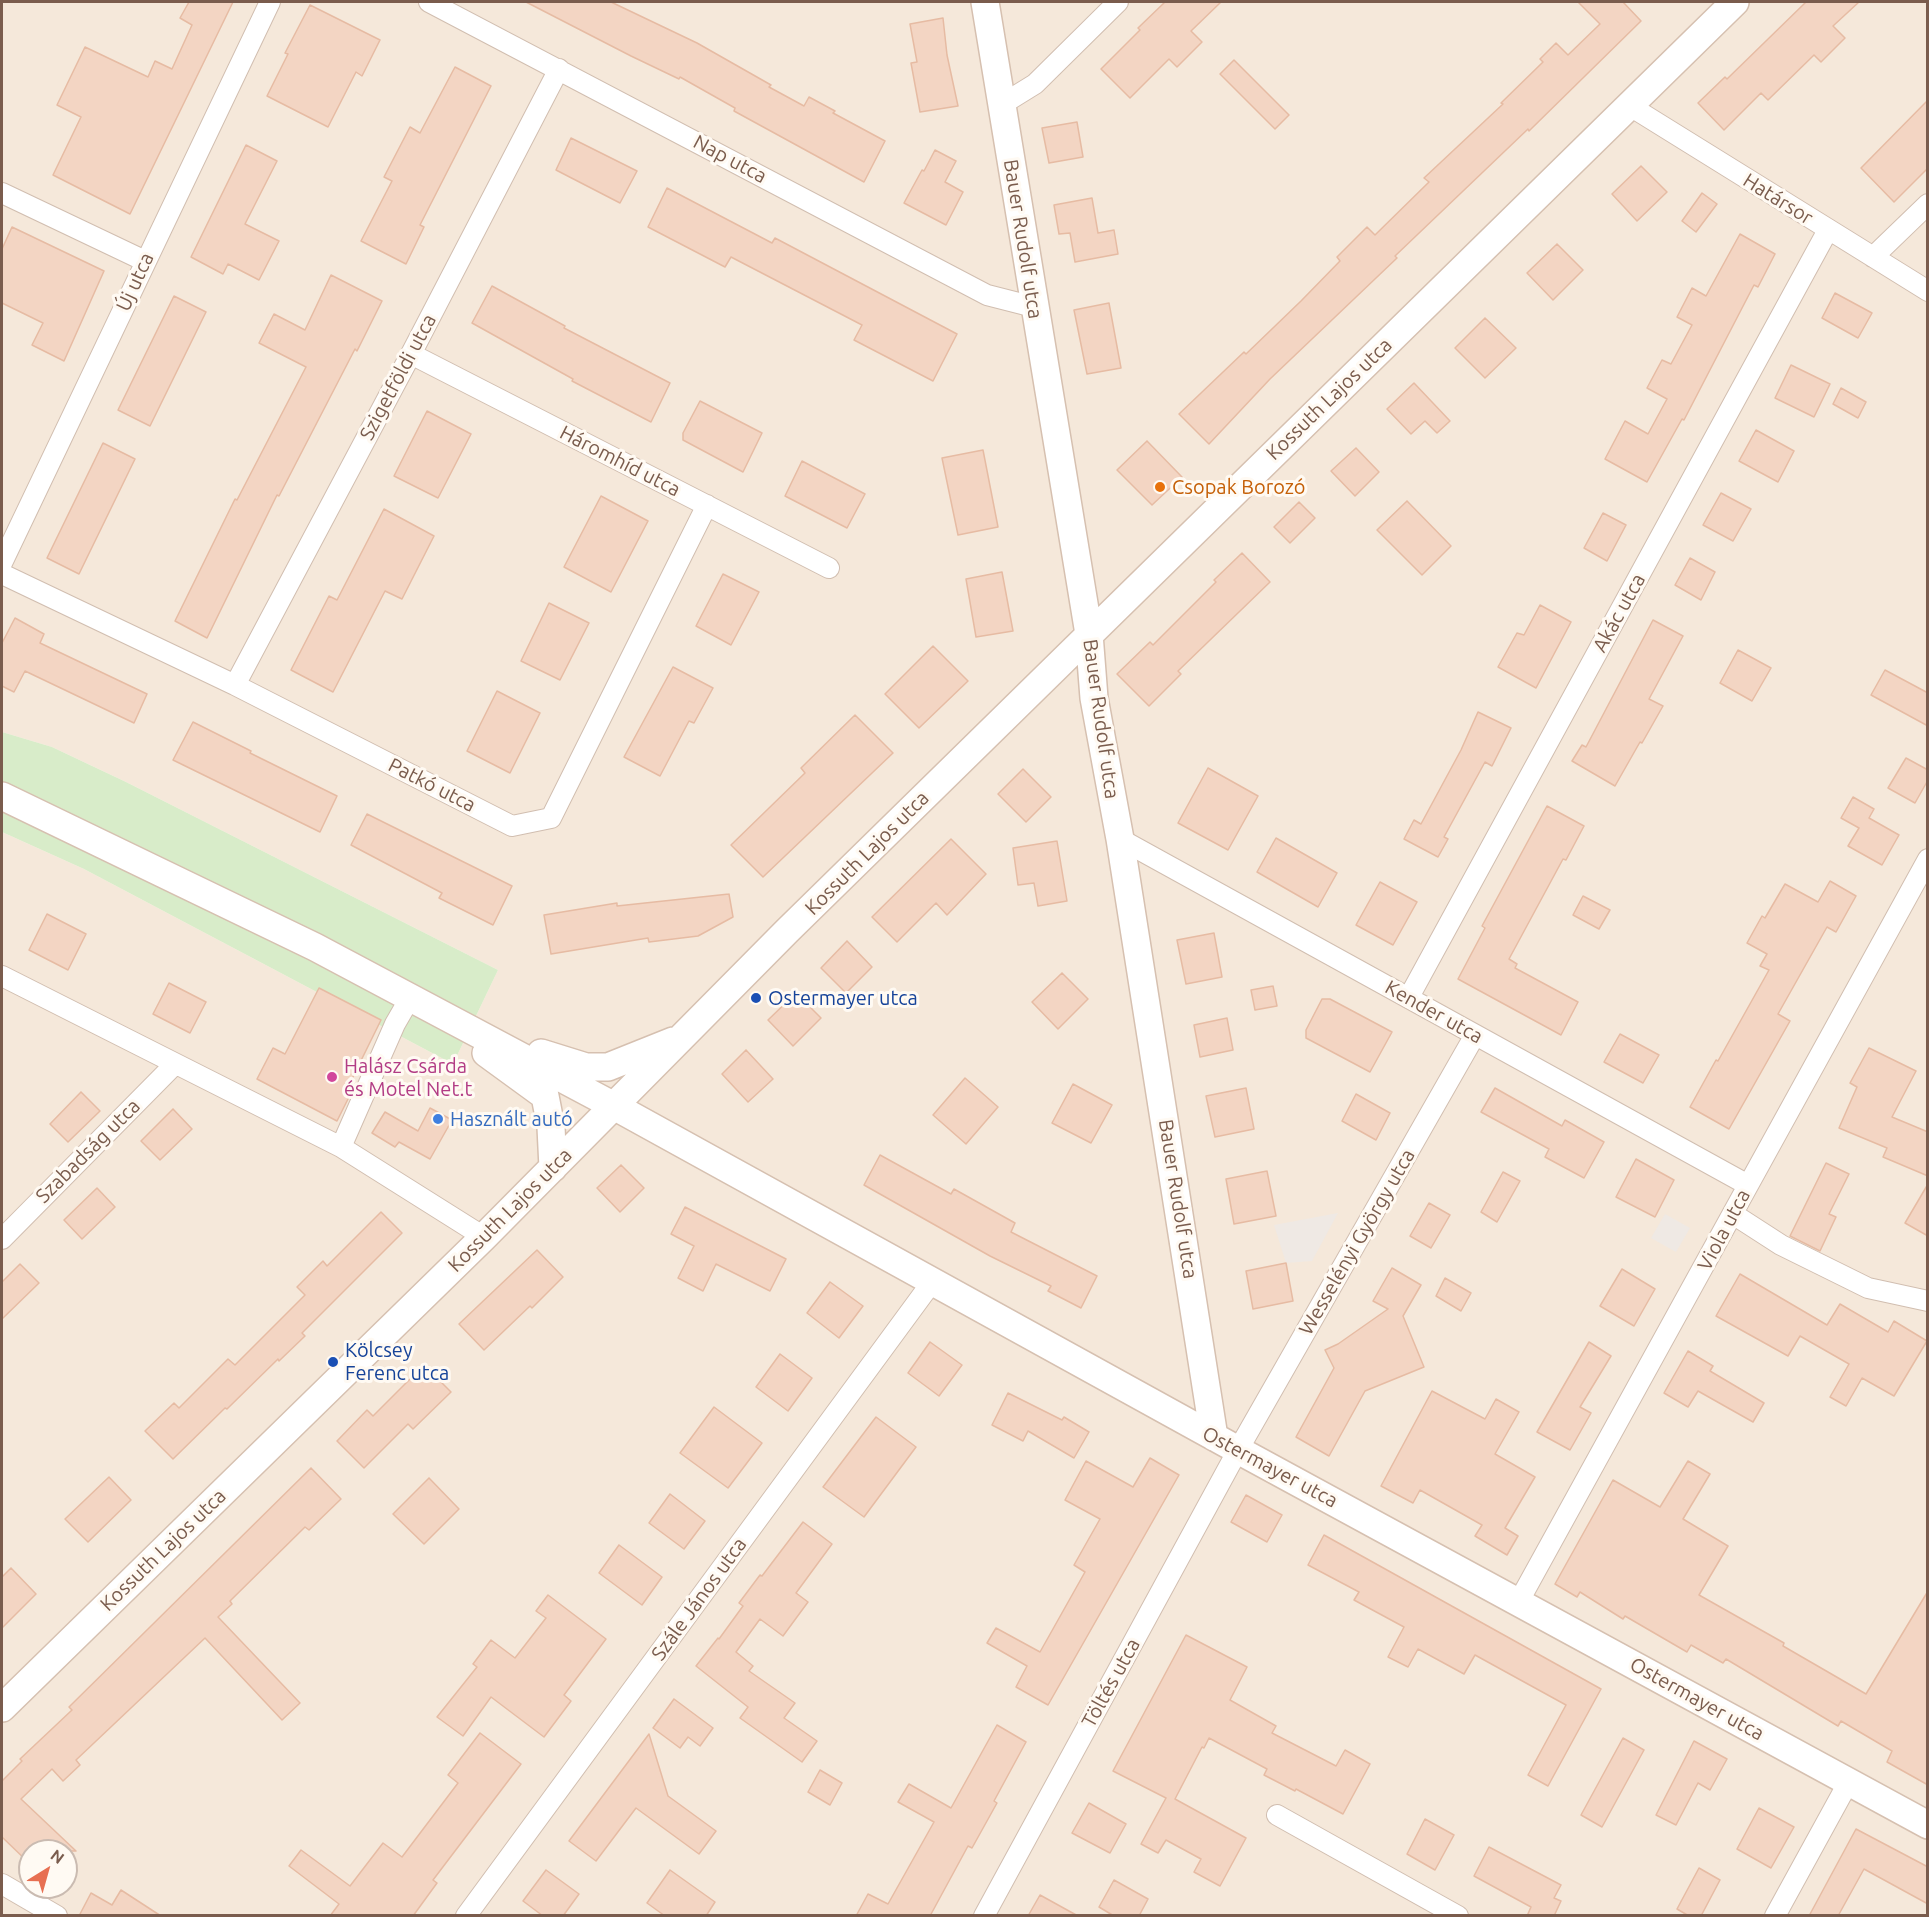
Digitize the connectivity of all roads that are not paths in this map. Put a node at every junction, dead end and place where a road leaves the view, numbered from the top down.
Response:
1 (270, 2) edge
2 (429, 2) edge
3 (985, 2) edge
4 (1118, 2) edge
5 (1735, 2) edge
6 (559, 69) junction
7 (1001, 105) junction
8 (1630, 105) junction
9 (2, 193) edge
10 (1928, 204) edge
11 (1828, 230) junction
12 (1873, 257) junction
13 (145, 261) junction
14 (1928, 291) edge
15 (1034, 307) junction
16 (411, 354) junction
17 (707, 505) junction
18 (2, 563) edge
19 (829, 568) dead end
20 (2, 574) edge
21 (1089, 634) junction
22 (235, 685) junction
23 (2, 796) edge
24 (1120, 839) junction
25 (1928, 859) edge
26 (2, 976) edge
27 (1409, 997) junction
28 (410, 998) junction
29 (1475, 1035) junction
30 (683, 1036) junction
31 (175, 1064) junction
32 (614, 1106) junction
33 (341, 1147) junction
34 (552, 1168) junction
35 (1748, 1185) junction
36 (1733, 1214) junction
37 (484, 1237) junction
38 (2, 1239) edge
39 (932, 1282) junction
40 (1928, 1301) edge
41 (1214, 1437) junction
42 (1238, 1450) junction
43 (1519, 1601) junction
44 (2, 1708) edge
45 (1848, 1783) junction
46 (1277, 1815) dead end
47 (1928, 1826) edge
48 (2, 1884) edge
49 (57, 1916) edge
50 (466, 1916) edge
51 (984, 1916) edge
52 (1458, 1916) edge
53 (1775, 1916) edge

1 - 13 street, Új utca
2 - 6 street, Nap utca
3 - 7 street, Bauer Rudolf utca
4 - 7 street
5 - 8 street, Kossuth Lajos utca
6 - 15 street, Nap utca
6 - 16 street, Szigetföldi utca
7 - 15 street, Bauer Rudolf utca
8 - 11 street, Határsor
8 - 21 street, Kossuth Lajos utca
9 - 13 street
10 - 12 street
11 - 12 street, Határsor
11 - 27 street, Akác utca
12 - 14 street, Határsor
13 - 18 street, Új utca
15 - 21 street, Bauer Rudolf utca
16 - 17 street, Háromhíd utca
16 - 22 street, Szigetföldi utca
17 - 19 street, Háromhíd utca
17 - 22 street, Patkó utca
20 - 22 street, Patkó utca
21 - 24 street, Bauer Rudolf utca
21 - 30 street, Kossuth Lajos utca
23 - 28 street
24 - 27 street, Kender utca
24 - 41 street, Bauer Rudolf utca
25 - 35 street, Viola utca
26 - 31 street
27 - 29 street, Kender utca
28 - 30 street
28 - 32 street, Ostermayer utca
28 - 33 street
28 - 34 street
29 - 35 street, Kender utca
29 - 42 street, Wesselényi György utca
30 - 32 street, Kossuth Lajos utca
31 - 33 street
31 - 38 street, Szabadság utca
32 - 34 street, Kossuth Lajos utca
32 - 39 street, Ostermayer utca
33 - 37 street
34 - 37 street, Kossuth Lajos utca
35 - 36 street, Viola utca
36 - 40 street
36 - 43 street, Viola utca
37 - 44 street, Kossuth Lajos utca
39 - 41 street, Ostermayer utca
39 - 50 street, Szále János utca
41 - 42 street, Ostermayer utca
42 - 43 street, Ostermayer utca
42 - 51 street, Töltés utca
43 - 45 street, Ostermayer utca
45 - 47 street, Ostermayer utca
45 - 53 street
46 - 52 street
48 - 49 street

